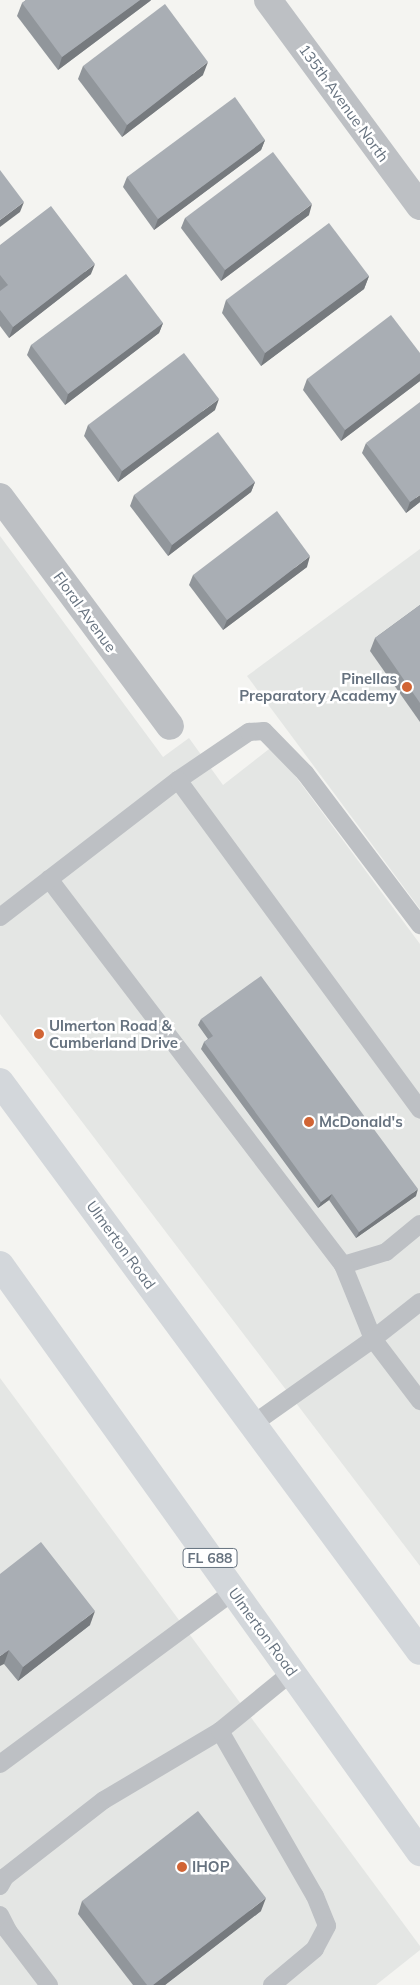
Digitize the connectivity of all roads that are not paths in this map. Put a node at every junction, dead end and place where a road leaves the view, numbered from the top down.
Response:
1 (268, 0) edge
2 (420, 206) edge
3 (0, 497) edge
4 (170, 726) dead end
5 (178, 780) junction
6 (49, 879) junction
7 (0, 917) edge
8 (420, 925) edge
9 (0, 1082) edge
10 (420, 1110) edge
11 (420, 1224) edge
12 (343, 1265) junction
13 (5, 1281) edge
14 (420, 1302) edge
15 (373, 1339) junction
16 (420, 1401) edge
17 (253, 1424) junction
18 (234, 1592) junction
19 (420, 1651) edge
20 (292, 1672) junction
21 (220, 1731) junction
22 (0, 1764) edge
23 (420, 1852) edge
24 (0, 1886) edge
25 (0, 1916) edge
26 (49, 1985) edge
27 (272, 1985) edge

1 - 2 street, 135th Avenue North
3 - 4 street, Floral Avenue
5 - 6 lane
5 - 8 lane
5 - 10 lane
6 - 7 lane
6 - 12 lane
9 - 17 main road, Ulmerton Road
11 - 12 lane
12 - 15 lane
13 - 18 main road, Ulmerton Road / FL 688
14 - 15 lane
15 - 16 lane
15 - 17 lane
17 - 19 main road, Ulmerton Road
18 - 20 main road, Ulmerton Road / FL 688
18 - 22 lane
20 - 21 lane
20 - 23 main road, Ulmerton Road / FL 688
21 - 24 lane
21 - 27 lane
25 - 26 lane

